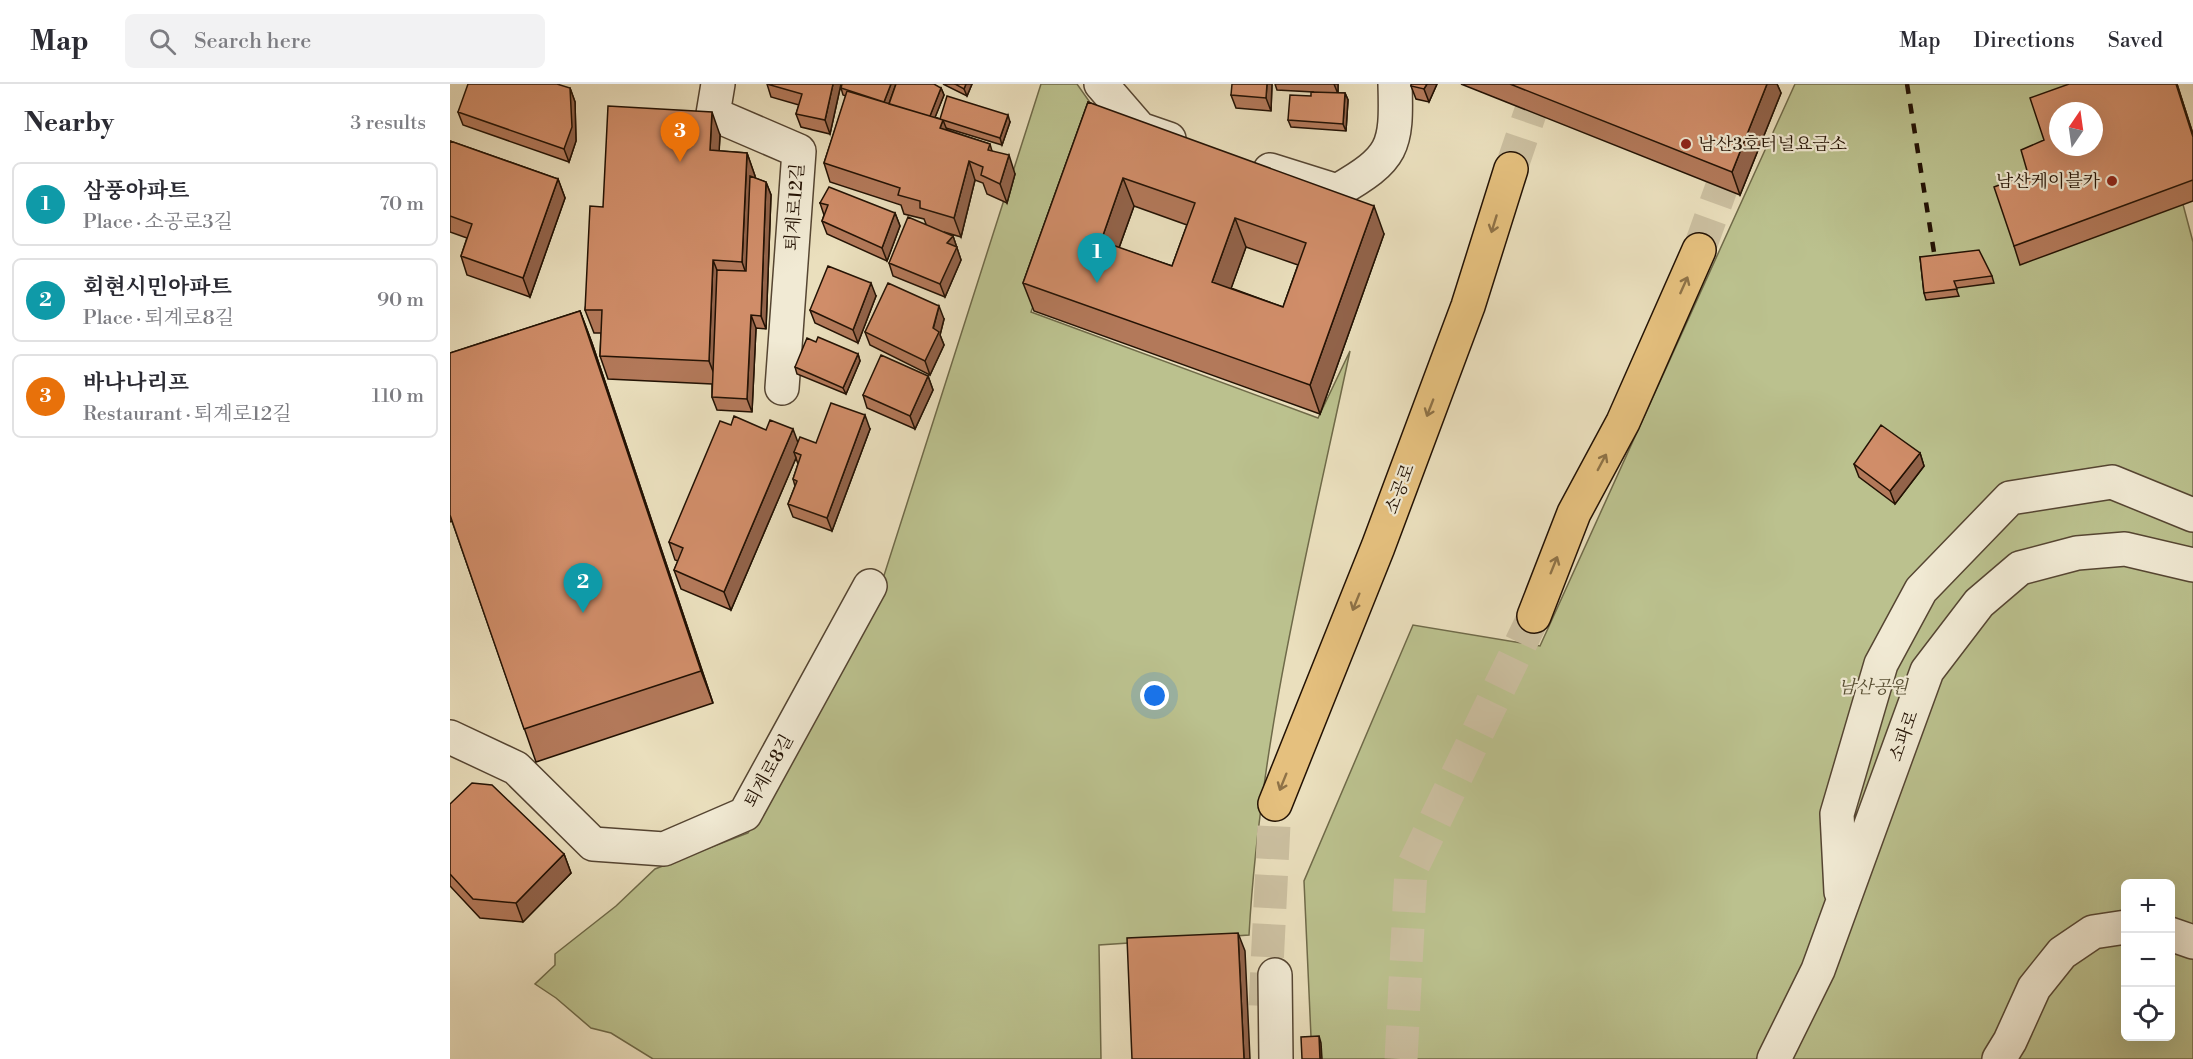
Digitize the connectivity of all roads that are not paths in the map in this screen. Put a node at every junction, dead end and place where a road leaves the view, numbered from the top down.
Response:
1 (718, 84) edge
2 (1101, 84) edge
3 (1395, 84) edge
4 (1195, 147) edge
5 (1239, 160) edge
6 (1511, 169) tunnel mouth
7 (1699, 250) tunnel mouth
8 (782, 388) dead end
9 (2193, 515) edge
10 (2193, 566) edge
11 (870, 586) dead end
12 (1534, 616) tunnel mouth
13 (450, 737) edge
14 (1275, 804) tunnel mouth
15 (1841, 910) junction
16 (2121, 928) edge
17 (2175, 936) edge
18 (2193, 942) edge
19 (1275, 975) tunnel mouth
20 (1276, 1059) edge
21 (1774, 1059) edge
22 (1999, 1059) edge

1 - 8 street, 퇴계로12길
2 - 4 street
3 - 5 street
6 -> 14 main road, 소공로
12 -> 7 main road
9 - 15 street
10 - 15 street, 소파로
11 - 13 street, 퇴계로8길
15 - 21 street, 소파로
16 - 22 street
17 - 18 street
19 - 20 street

